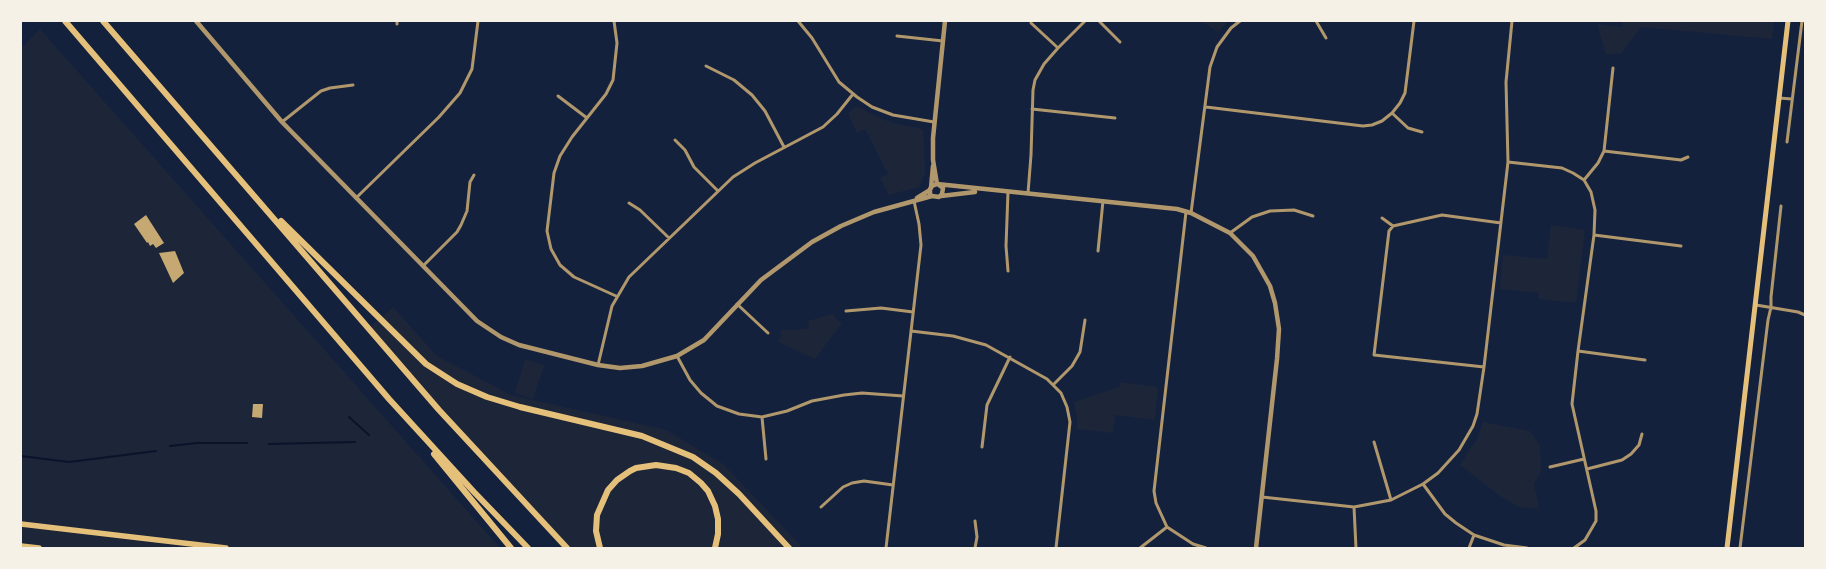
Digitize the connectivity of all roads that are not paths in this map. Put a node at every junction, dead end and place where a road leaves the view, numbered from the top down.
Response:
1 (65, 21) edge
2 (103, 21) edge
3 (196, 21) edge
4 (478, 21) edge
5 (614, 21) edge
6 (798, 21) edge
7 (945, 21) edge
8 (1085, 21) edge
9 (1099, 21) edge
10 (1240, 21) edge
11 (1316, 21) edge
12 (1414, 21) edge
13 (1512, 21) edge
14 (1788, 21) edge
15 (1802, 21) edge
16 (1031, 23) dead end
17 (897, 36) dead end
18 (1326, 38) dead end
19 (943, 41) junction
20 (1120, 42) dead end
21 (1058, 48) junction
22 (706, 66) dead end
23 (1613, 68) dead end
24 (353, 85) dead end
25 (853, 94) junction
26 (558, 96) dead end
27 (1779, 98) junction
28 (1792, 100) junction
29 (1206, 108) junction
30 (1032, 109) junction
31 (1392, 113) junction
32 (587, 118) junction
33 (1115, 118) dead end
34 (282, 122) junction
35 (934, 122) junction
36 (1422, 132) dead end
37 (675, 140) dead end
38 (1787, 142) dead end
39 (784, 148) junction
40 (1604, 152) junction
41 (1688, 157) dead end
42 (933, 160) junction
43 (1508, 162) junction
44 (474, 175) dead end
45 (1584, 180) junction
46 (938, 185) junction
47 (930, 189) junction
48 (718, 191) junction
49 (991, 191) junction
50 (1008, 192) junction
51 (1028, 193) junction
52 (932, 196) junction
53 (941, 196) junction
54 (256, 197) junction
55 (356, 198) junction
56 (914, 200) junction
57 (1104, 201) junction
58 (629, 203) dead end
59 (1781, 206) dead end
60 (1189, 212) junction
61 (1313, 216) dead end
62 (1382, 218) dead end
63 (1501, 223) junction
64 (1393, 226) junction
65 (1230, 233) junction
66 (1594, 235) junction
67 (669, 238) junction
68 (1681, 246) dead end
69 (1098, 251) dead end
70 (422, 266) junction
71 (1008, 271) dead end
72 (616, 296) junction
73 (737, 304) junction
74 (1756, 305) junction
75 (1771, 307) junction
76 (846, 311) dead end
77 (913, 312) junction
78 (1805, 315) edge
79 (1085, 320) dead end
80 (911, 331) junction
81 (768, 333) dead end
82 (1578, 351) junction
83 (677, 356) junction
84 (1010, 357) junction
85 (1645, 360) dead end
86 (598, 365) junction
87 (1484, 367) junction
88 (1054, 384) junction
89 (904, 396) junction
90 (389, 399) junction
91 (762, 417) junction
92 (1642, 434) dead end
93 (1374, 442) dead end
94 (982, 447) dead end
95 (766, 459) dead end
96 (1584, 459) junction
97 (1550, 466) dead end
98 (1587, 469) junction
99 (1423, 484) junction
100 (893, 485) junction
101 (1262, 497) junction
102 (1391, 500) junction
103 (1354, 507) junction
104 (821, 508) dead end
105 (974, 521) dead end
106 (21, 524) edge
107 (1167, 527) junction
108 (1474, 535) junction
109 (21, 546) edge
110 (39, 548) edge
111 (226, 548) edge
112 (511, 548) edge
113 (528, 548) edge
114 (567, 548) edge
115 (600, 548) edge
116 (715, 548) edge
117 (789, 548) edge
118 (886, 548) edge
119 (975, 548) edge
120 (1056, 548) edge
121 (1140, 548) edge
122 (1206, 548) edge
123 (1256, 548) edge
124 (1356, 548) edge
125 (1468, 548) edge
126 (1527, 548) edge
127 (1574, 548) edge
128 (1727, 548) edge
129 (1740, 548) edge

1 - 90 highway
2 - 54 highway
3 - 34 street
4 - 55 street
5 - 32 street
6 - 25 street
7 - 19 street
8 - 21 street
9 - 20 street
10 - 29 street
11 - 18 street
12 - 31 street
13 - 43 street
14 - 27 main road
15 - 28 street
16 - 21 street
17 - 19 street
19 - 35 street
21 - 30 street
22 - 39 street
23 - 40 street
24 - 34 street
25 - 35 street
25 - 39 street
26 - 32 street
27 - 28 street
27 - 74 main road
28 - 38 street
29 - 31 street
29 - 60 street
30 - 33 street
30 - 51 street
31 - 36 street
32 - 72 street
34 - 55 street
35 - 42 street
37 - 48 street
39 - 48 street
40 - 41 street
40 - 45 street
42 - 46 street
42 - 47 street
43 - 45 street
43 - 63 street
44 - 70 street
45 - 66 street
46 - 47 street
46 - 49 street
46 - 53 street
47 - 52 street
47 - 56 street
48 - 67 street
49 - 50 street
49 - 53 street
50 - 51 street
50 - 71 street
51 - 57 street
52 - 53 street
52 - 56 street
54 - 114 highway
54 - 117 highway
55 - 70 street
56 - 73 street
56 - 77 street
57 - 60 street
57 - 69 street
58 - 67 street
59 - 75 street
60 - 65 street
60 - 107 street
61 - 65 street
62 - 64 street
63 - 64 street
63 - 87 street
64 - 87 street
65 - 101 street
66 - 68 street
66 - 82 street
67 - 72 street
70 - 86 street
72 - 86 street
73 - 81 street
73 - 83 street
74 - 75 street
74 - 128 main road
75 - 78 street
75 - 129 street
76 - 77 street
77 - 80 street
79 - 88 street
80 - 84 street
80 - 89 street
82 - 85 street
82 - 96 street
83 - 86 street
83 - 91 street
84 - 88 street
84 - 94 street
87 - 99 street
88 - 120 street
89 - 91 street
89 - 100 street
90 - 112 highway
90 - 113 highway
91 - 95 street
92 - 98 street
93 - 102 street
96 - 97 street
96 - 98 street
98 - 127 street
99 - 102 street
99 - 108 street
100 - 104 street
100 - 118 street
101 - 103 street
101 - 123 street
102 - 103 street
103 - 124 street
105 - 119 street
106 - 111 highway
107 - 121 street
107 - 122 street
108 - 125 street
108 - 126 street
109 - 110 highway
115 - 116 highway

